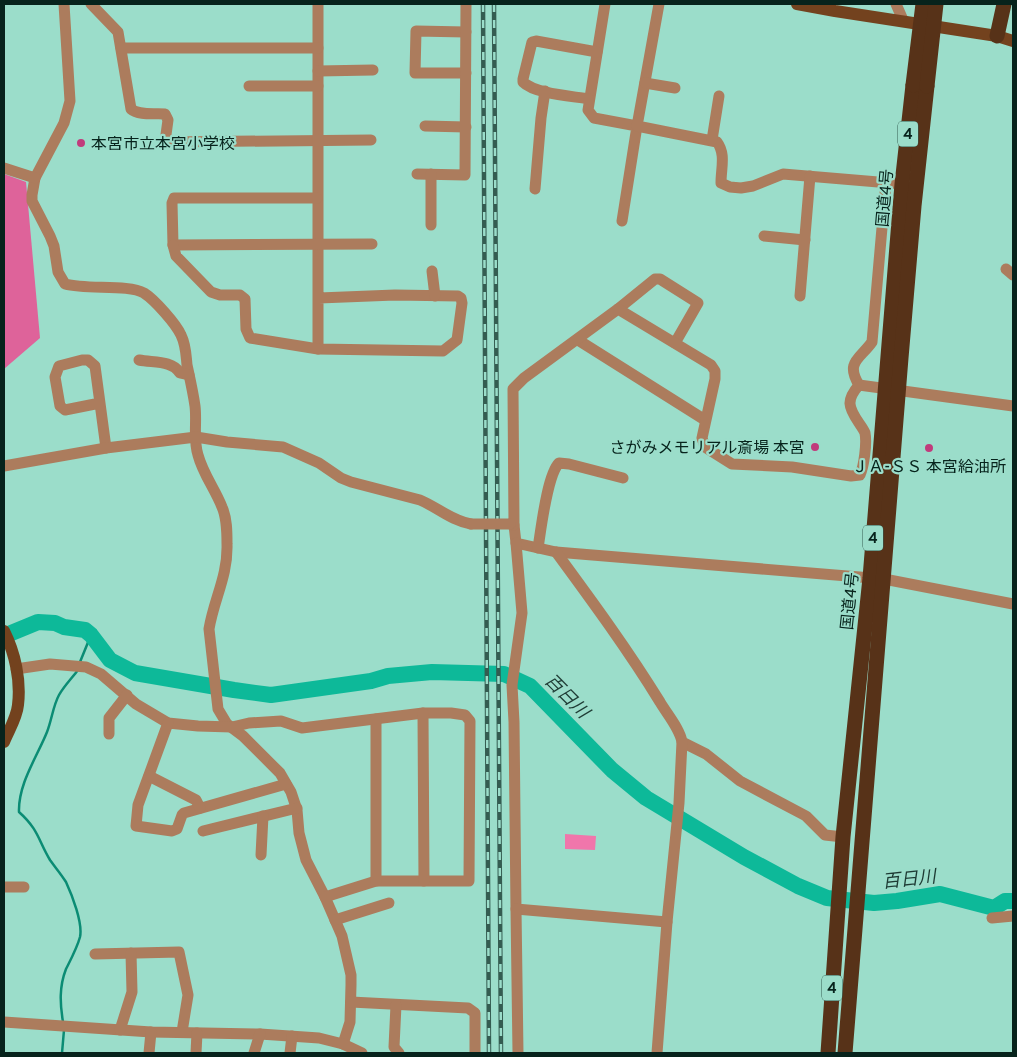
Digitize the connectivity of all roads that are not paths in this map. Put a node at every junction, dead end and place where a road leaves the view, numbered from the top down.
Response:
1 (64, 4) edge
2 (91, 4) edge
3 (318, 4) edge
4 (466, 4) edge
5 (605, 4) edge
6 (660, 4) edge
7 (798, 4) edge
8 (896, 4) edge
9 (923, 4) edge
10 (936, 4) edge
11 (1004, 4) edge
12 (903, 20) junction
13 (466, 32) junction
14 (997, 36) junction
15 (1013, 41) edge
16 (121, 48) junction
17 (318, 48) junction
18 (597, 52) junction
19 (373, 70) dead end
20 (318, 71) junction
21 (466, 73) junction
22 (644, 83) junction
23 (249, 86) dead end
24 (318, 86) junction
25 (920, 86) junction
26 (675, 88) dead end
27 (545, 91) junction
28 (718, 96) dead end
29 (589, 99) junction
30 (425, 126) dead end
31 (637, 126) junction
32 (466, 127) junction
33 (371, 140) dead end
34 (712, 140) junction
35 (317, 141) junction
36 (4, 168) edge
37 (417, 174) dead end
38 (431, 174) junction
39 (810, 176) junction
40 (35, 178) junction
41 (886, 182) junction
42 (902, 184) junction
43 (535, 189) dead end
44 (317, 198) junction
45 (622, 221) dead end
46 (431, 225) dead end
47 (764, 236) dead end
48 (805, 240) junction
49 (318, 244) junction
50 (372, 244) dead end
51 (173, 245) junction
52 (432, 271) dead end
53 (434, 296) junction
54 (800, 296) dead end
55 (319, 298) junction
56 (618, 309) junction
57 (578, 340) junction
58 (674, 343) junction
59 (318, 349) junction
60 (139, 360) dead end
61 (189, 375) junction
62 (860, 386) junction
63 (892, 389) junction
64 (100, 403) junction
65 (1013, 406) edge
66 (705, 420) junction
67 (196, 437) junction
68 (106, 448) junction
69 (4, 466) edge
70 (623, 478) dead end
71 (512, 525) junction
72 (516, 543) junction
73 (538, 548) junction
74 (556, 552) junction
75 (877, 578) junction
76 (1013, 604) edge
77 (4, 632) edge
78 (16, 669) junction
79 (126, 695) junction
80 (423, 712) junction
81 (376, 719) junction
82 (168, 723) junction
83 (232, 727) junction
84 (109, 734) dead end
85 (4, 742) edge
86 (682, 742) junction
87 (149, 776) junction
88 (286, 784) junction
89 (200, 808) junction
90 (297, 808) junction
91 (263, 816) junction
92 (203, 831) dead end
93 (843, 837) junction
94 (261, 855) dead end
95 (376, 881) junction
96 (424, 881) junction
97 (4, 887) edge
98 (24, 887) dead end
99 (325, 897) junction
100 (389, 903) dead end
101 (516, 909) junction
102 (1013, 916) edge
103 (992, 918) dead end
104 (335, 920) junction
105 (667, 922) junction
106 (131, 953) junction
107 (96, 954) dead end
108 (350, 1002) junction
109 (396, 1005) junction
110 (4, 1022) edge
111 (120, 1030) junction
112 (151, 1032) junction
113 (182, 1032) junction
114 (197, 1033) junction
115 (260, 1034) junction
116 (292, 1036) junction
117 (353, 1050) edge
118 (149, 1053) edge
119 (196, 1053) edge
120 (254, 1053) edge
121 (290, 1053) edge
122 (399, 1053) edge
123 (475, 1053) edge
124 (518, 1053) edge
125 (657, 1053) edge
126 (828, 1053) edge
127 (845, 1053) edge

1 - 40 street
2 - 16 street
3 - 17 street
4 - 13 street
5 - 18 street
6 - 22 street
7 - 12 main road
8 - 12 street
9 - 25 highway, 国道4号 / 4, bridge
10 - 25 highway, 国道4号 / 4, bridge
11 - 14 highway
12 - 14 main road
13 - 21 street
13 - 21 street
14 - 15 main road
16 - 17 street
16 - 35 street
17 - 20 street
18 - 27 street
18 - 29 street
19 - 20 street
20 - 24 street
21 - 32 street
22 - 26 street
22 - 31 street
23 - 24 street
24 - 35 street
25 - 42 highway, 国道4号 / 4
25 - 63 highway, 国道4号 / 4
27 - 29 street
27 - 43 street
28 - 34 street
29 - 31 street
30 - 32 street
31 - 34 street
31 - 45 street
32 - 38 street
33 - 35 street
34 - 39 street
35 - 44 street
36 - 40 street
37 - 38 street
38 - 46 street
39 - 41 street
39 - 48 street
40 - 61 street
41 - 42 street
41 - 62 street
42 - 63 highway, 国道4号 / 4
44 - 49 street
44 - 51 street
47 - 48 street
48 - 54 street
49 - 50 street
49 - 51 street
49 - 55 street
51 - 59 street
52 - 53 street
53 - 55 street
53 - 59 street
55 - 59 street
56 - 57 street
56 - 58 street
56 - 58 street
57 - 66 street
57 - 71 street
58 - 66 street
60 - 61 street
61 - 67 street
62 - 63 street
62 - 66 street
63 - 65 street
63 - 75 highway, 国道4号 / 4
64 - 64 street
64 - 68 street
67 - 68 street
67 - 71 street, bridge
67 - 83 street
68 - 69 street
70 - 73 street
71 - 72 street
72 - 73 street
72 - 101 street
73 - 74 street
74 - 75 street
74 - 86 street
75 - 76 street
75 - 93 highway, 国道4号 / 4
75 - 127 highway, 国道4号 / 4
77 - 78 main road
78 - 79 street
78 - 85 main road
79 - 82 street
79 - 84 street
80 - 81 street
80 - 96 street
80 - 96 street
81 - 83 street
81 - 95 street
82 - 83 street
82 - 87 street
83 - 88 street
86 - 93 street
86 - 105 street
87 - 89 street
87 - 89 street
88 - 89 street
88 - 90 street
90 - 91 street
90 - 99 street
91 - 92 street
91 - 94 street
93 - 126 highway, 国道4号 / 4
95 - 96 street
95 - 99 street
97 - 98 street
99 - 104 street
100 - 104 street
101 - 105 street
101 - 124 street
102 - 103 street
104 - 108 street
105 - 125 street
106 - 107 street
106 - 111 street
106 - 113 street
108 - 109 street
108 - 117 street
109 - 122 street
109 - 123 street
110 - 111 street
111 - 112 street
112 - 113 street
112 - 118 street
113 - 114 street
114 - 115 street
114 - 119 street
115 - 116 street
115 - 120 street
116 - 117 street
116 - 121 street

